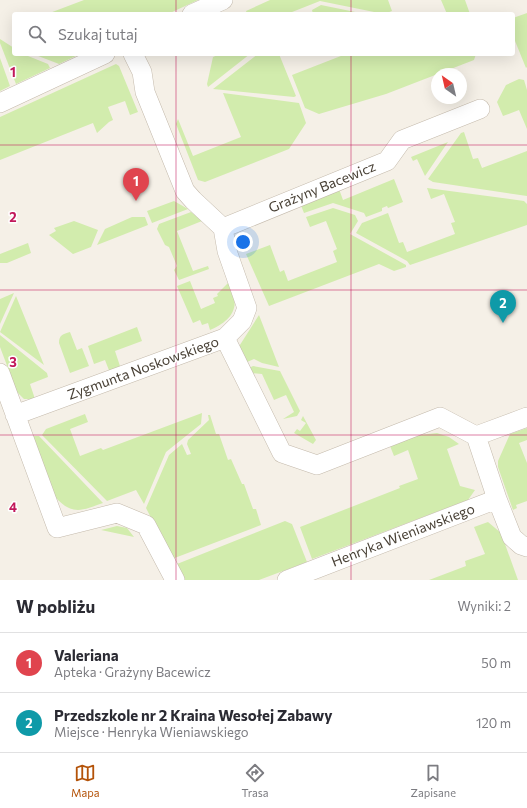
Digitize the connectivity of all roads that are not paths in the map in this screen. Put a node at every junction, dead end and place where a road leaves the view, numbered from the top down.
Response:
1 (223, 0) edge
2 (196, 12) edge
3 (101, 56) edge
4 (134, 56) edge
5 (0, 103) edge
6 (480, 109) dead end
7 (223, 228) junction
8 (225, 338) junction
9 (0, 373) edge
10 (15, 415) junction
11 (527, 417) edge
12 (476, 436) junction
13 (497, 499) junction
14 (527, 547) edge
15 (175, 580) edge
16 (287, 580) edge

1 - 2 street
3 - 5 street
4 - 7 street
6 - 7 street, Grażyny Bacewicz
7 - 8 street
8 - 10 street, Zygmunta Noskowskiego
8 - 12 street, Zygmunta Noskowskiego
9 - 10 street
10 - 15 street
11 - 12 street
12 - 13 street
13 - 14 street
13 - 16 street, Henryka Wieniawskiego

